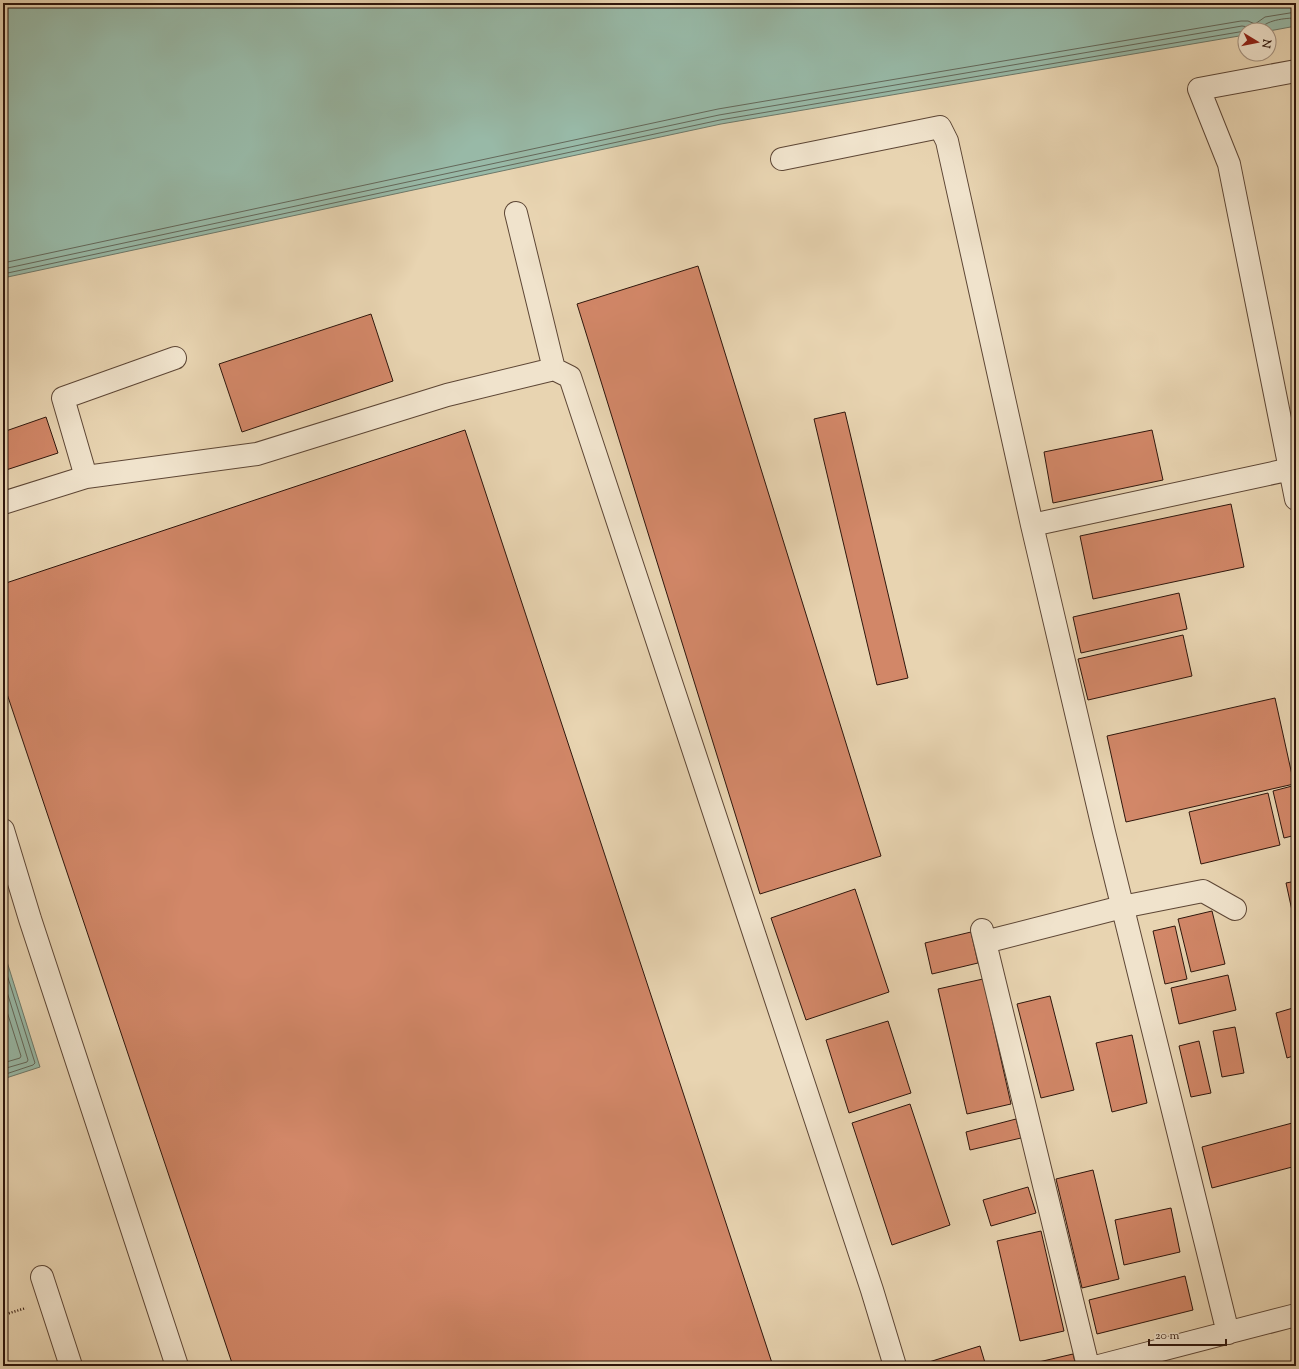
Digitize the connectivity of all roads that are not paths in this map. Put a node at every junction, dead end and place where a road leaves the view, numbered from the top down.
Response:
1 (1296, 71) edge
2 (782, 159) dead end
3 (516, 212) dead end
4 (175, 358) dead end
5 (554, 369) junction
6 (1293, 468) edge
7 (86, 477) junction
8 (1296, 500) edge
9 (3, 503) edge
10 (1032, 525) junction
11 (3, 830) edge
12 (1122, 908) junction
13 (1235, 908) dead end
14 (42, 1277) dead end
15 (1296, 1315) edge
16 (1228, 1333) junction
17 (71, 1366) edge
18 (177, 1366) edge
19 (895, 1366) edge
20 (1088, 1366) edge
21 (1099, 1366) edge

1 - 6 lane
2 - 10 lane
3 - 5 lane
4 - 7 lane
5 - 7 lane
5 - 19 lane
6 - 8 lane
6 - 10 lane
7 - 9 lane
10 - 12 lane
11 - 18 lane
12 - 13 lane
12 - 16 lane
12 - 20 lane
14 - 17 lane
15 - 16 lane
16 - 21 lane

